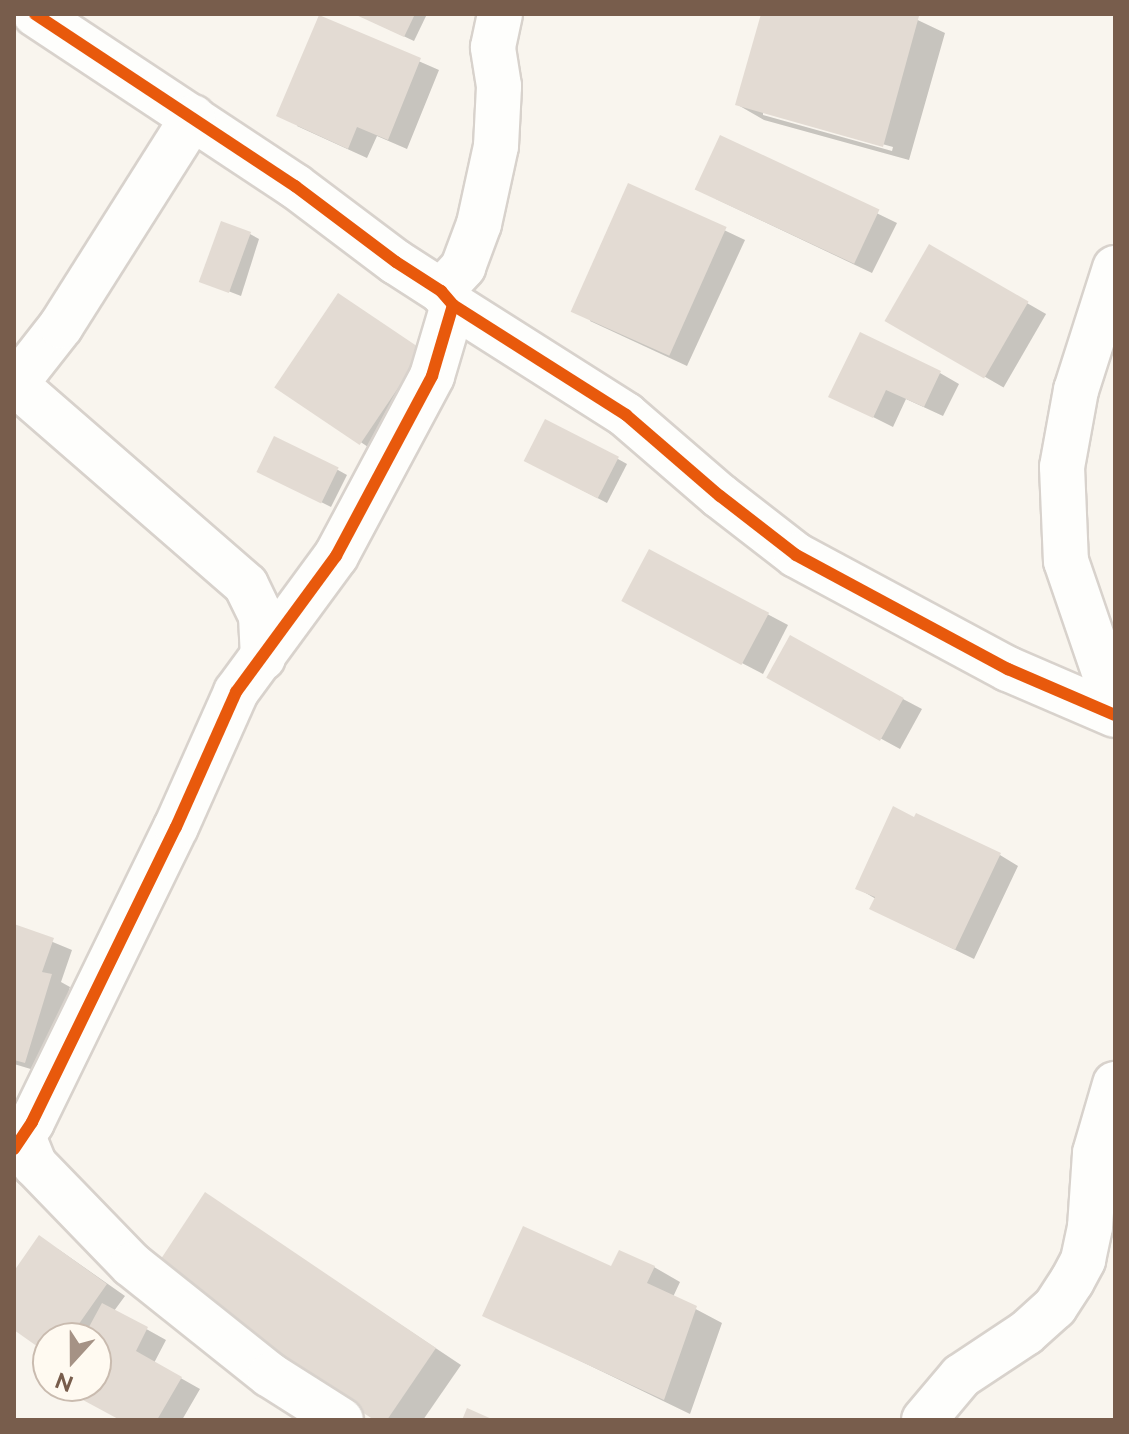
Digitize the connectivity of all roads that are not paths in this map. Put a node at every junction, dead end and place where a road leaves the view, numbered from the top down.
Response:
1 (35, 14) edge
2 (500, 14) edge
3 (193, 117) junction
4 (1115, 268) edge
5 (447, 298) junction
6 (14, 385) edge
7 (263, 658) junction
8 (1115, 704) edge
9 (1115, 715) edge
10 (1115, 1084) edge
11 (19, 1142) edge
12 (341, 1420) edge
13 (924, 1420) edge

1 - 3 street
2 - 5 street
3 - 5 street
3 - 6 street
4 - 8 street
5 - 7 street
5 - 9 street
6 - 7 street
7 - 11 street
10 - 13 street
11 - 12 street

